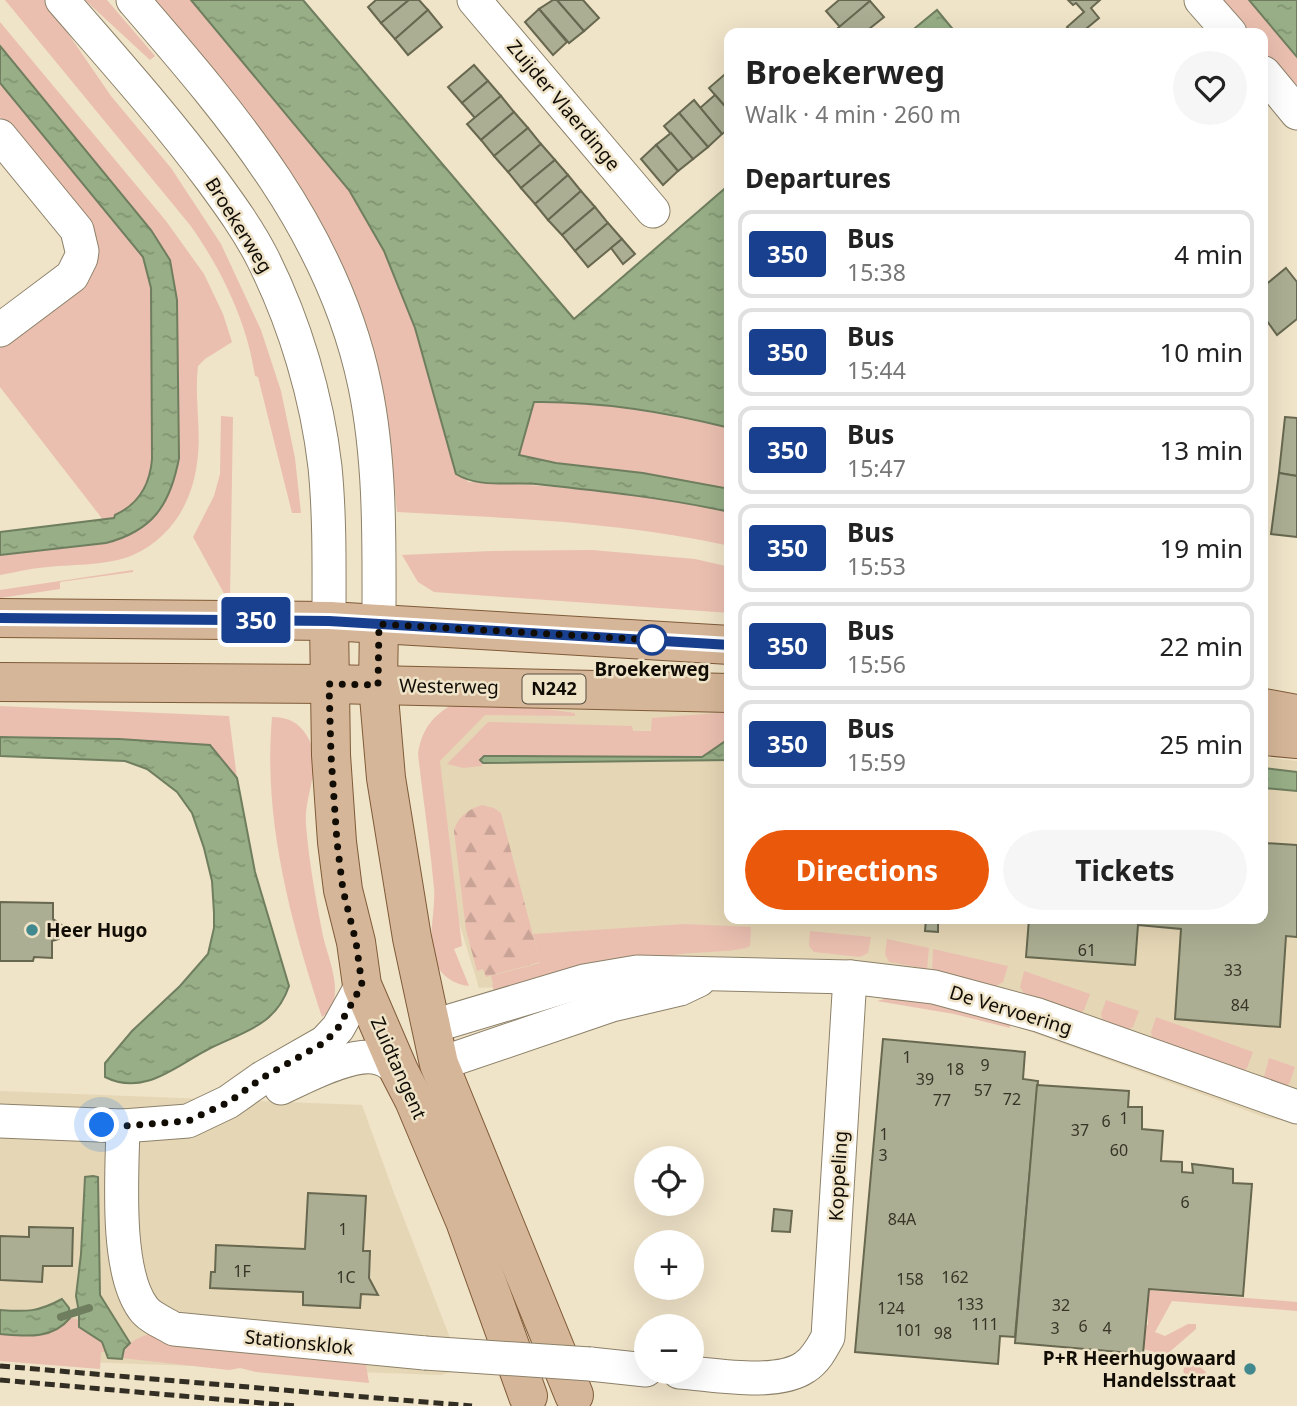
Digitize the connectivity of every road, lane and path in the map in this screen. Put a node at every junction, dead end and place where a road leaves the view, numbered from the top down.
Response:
1 (62, 0) edge
2 (133, 0) edge
3 (474, 0) edge
4 (1201, 0) edge
5 (1226, 28) edge
6 (1268, 78) edge
7 (1297, 113) edge
8 (0, 136) edge
9 (653, 211) dead end
10 (0, 330) edge
11 (0, 618) edge
12 (329, 621) junction
13 (379, 624) junction
14 (724, 645) edge
15 (0, 682) edge
16 (329, 684) junction
17 (378, 685) junction
18 (724, 693) edge
19 (1268, 709) edge
20 (1297, 714) edge
21 (1268, 736) edge
22 (1297, 739) edge
23 (714, 973) junction
24 (850, 976) junction
25 (362, 985) junction
26 (430, 1027) junction
27 (439, 1065) junction
28 (399, 1071) junction
29 (229, 1102) junction
30 (1297, 1107) edge
31 (0, 1121) edge
32 (123, 1126) junction
33 (634, 1372) edge
34 (704, 1373) edge
35 (582, 1380) junction
36 (528, 1396) dead end

1 - 12 street, Broekerweg
2 - 13 street
3 - 9 street, Zuijder Vlaerdinge
4 - 5 street
6 - 7 street
8 - 10 street
11 - 12 main road
12 - 13 main road
12 - 16 main road, Zuidtangent
13 - 14 main road
13 - 17 main road, Zuidtangent
15 - 16 main road, Westerweg / N242
16 - 17 main road, Westerweg / N242
16 - 25 main road, Zuidtangent
17 - 18 main road, Westerweg / N242
17 - 26 main road, Zuidtangent
19 - 20 main road
21 - 22 main road
23 - 24 street, De Vervoering
23 - 26 street, De Vervoering
23 - 27 street, De Vervoering
24 - 30 street, De Vervoering
24 - 34 street, Koppeling
25 - 28 main road, Zuidtangent
25 - 29 street
26 - 27 main road, Zuidtangent
27 - 35 main road, Zuidtangent
28 - 29 street
28 - 36 main road, Zuidtangent
29 - 32 street
31 - 32 street
32 - 35 street, Stationsklok, bridge
33 - 35 street, Stationsklok

